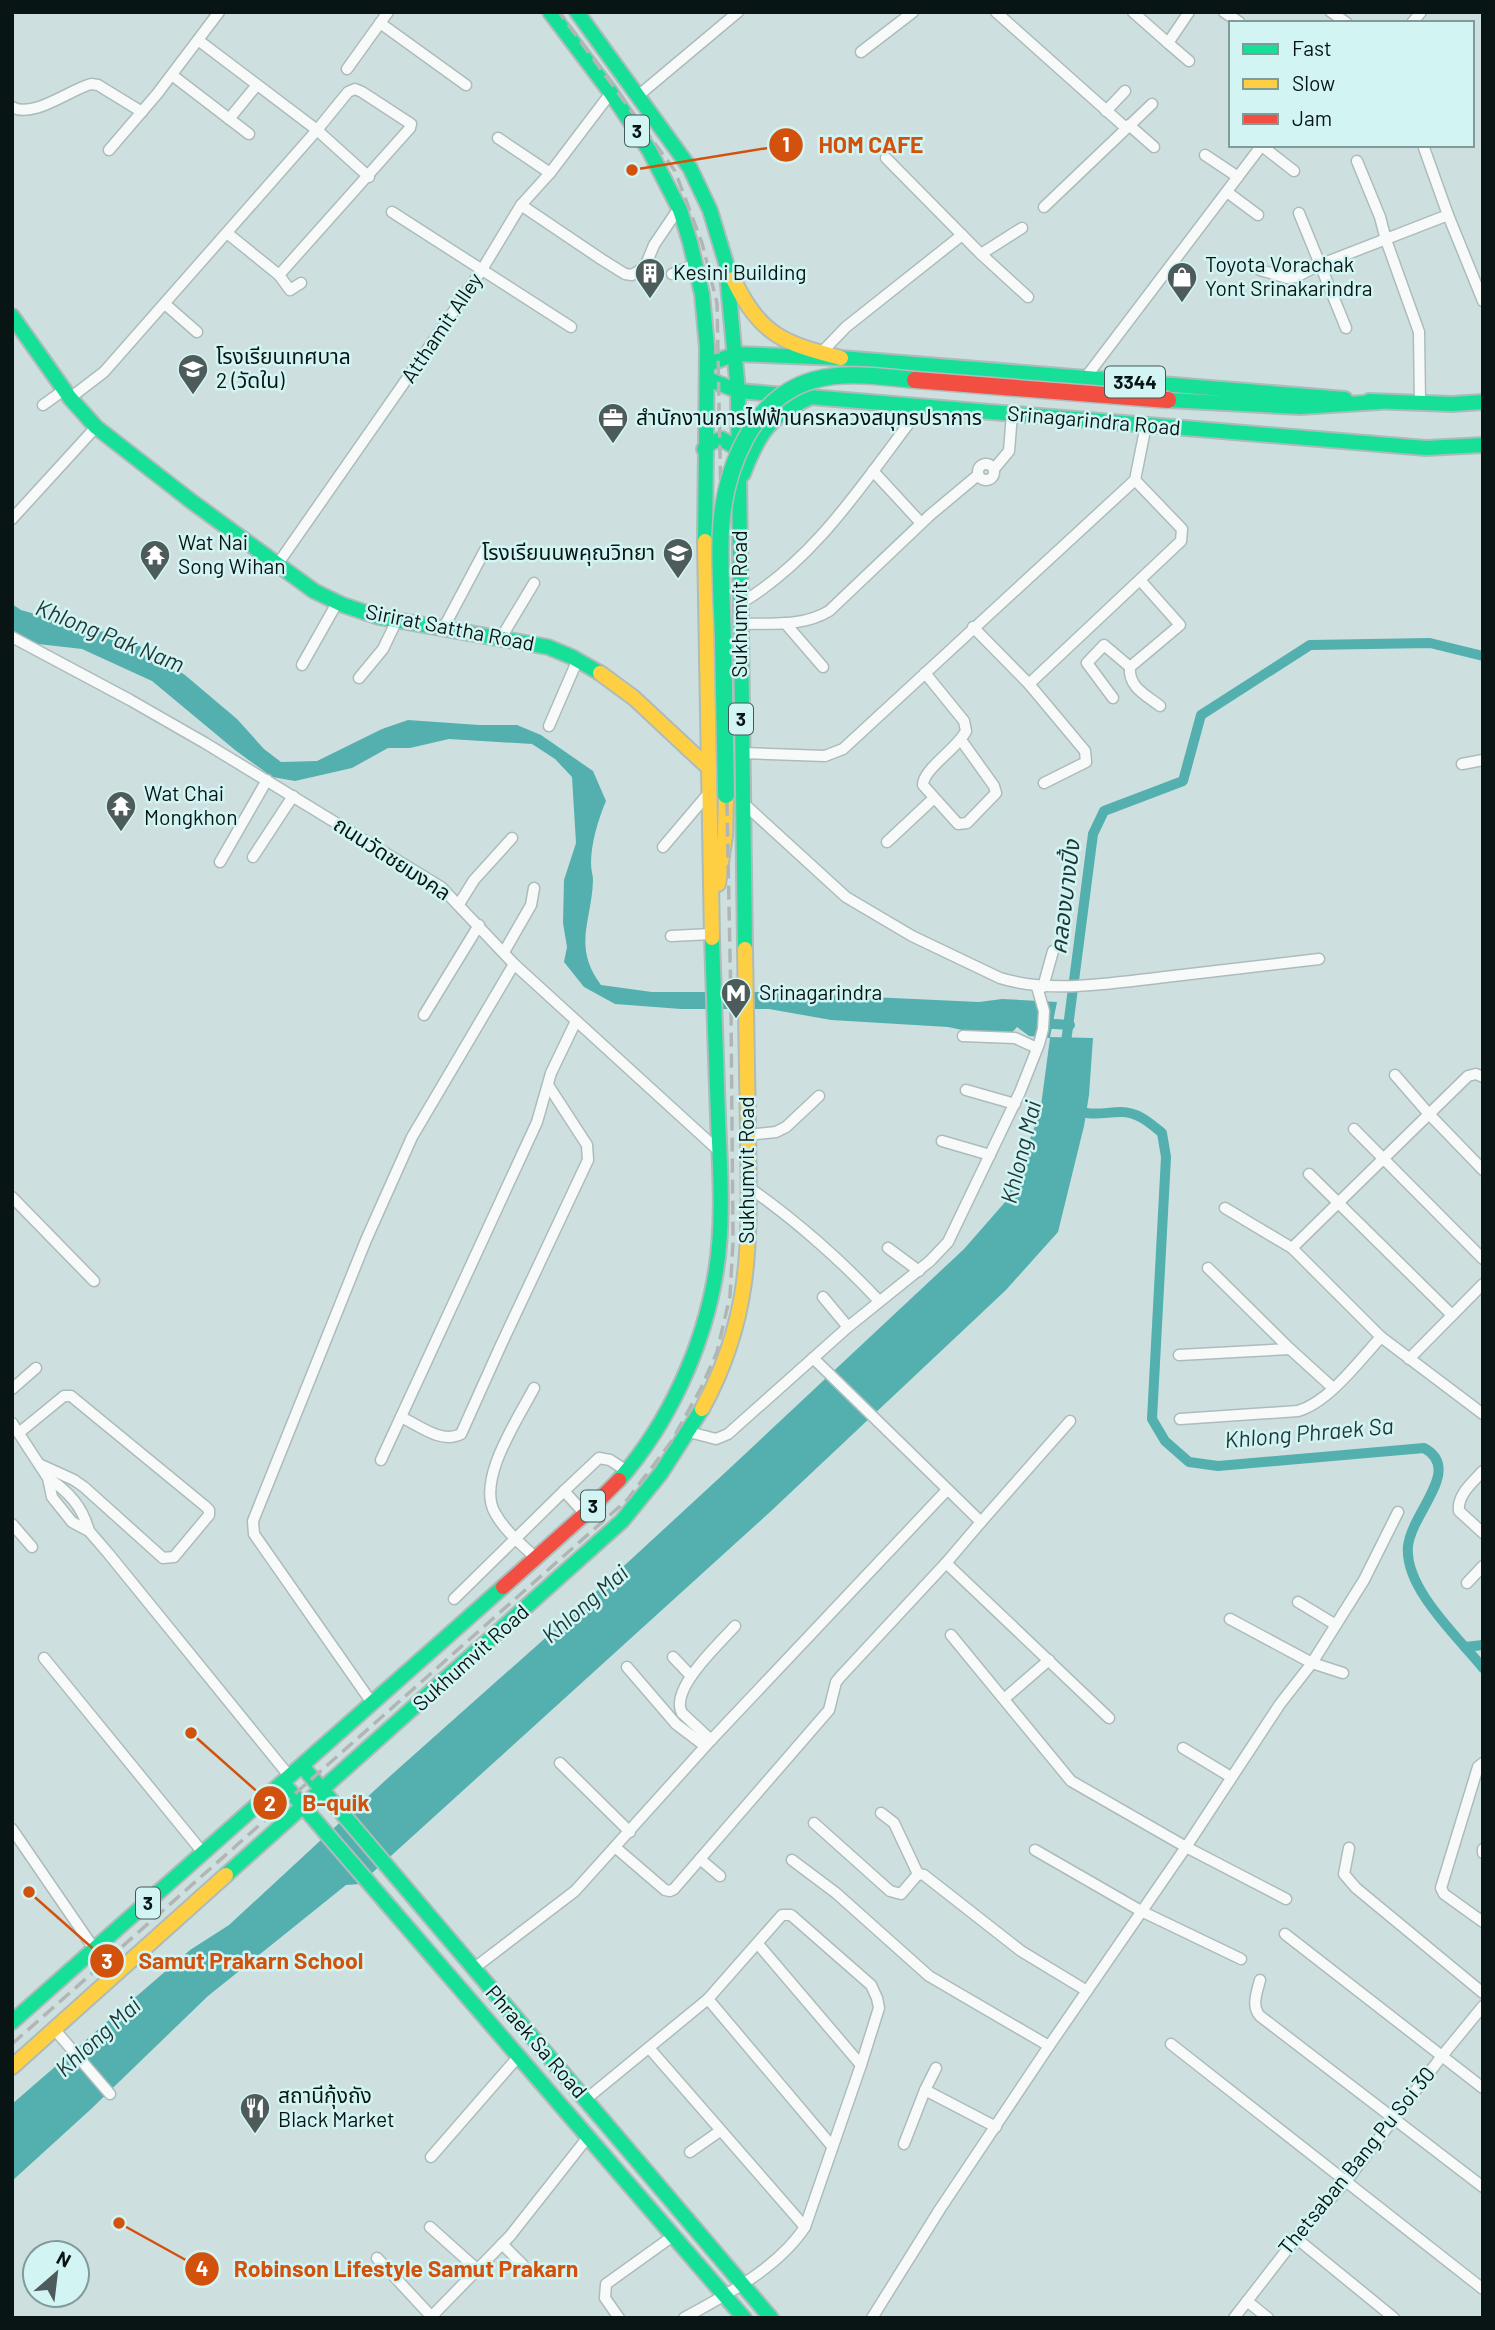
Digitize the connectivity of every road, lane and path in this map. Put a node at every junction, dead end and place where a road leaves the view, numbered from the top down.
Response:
1 (219, 12) edge
2 (388, 12) edge
3 (550, 12) edge
4 (577, 12) edge
5 (738, 12) edge
6 (913, 12) edge
7 (996, 12) edge
8 (1133, 12) edge
9 (1189, 12) edge
10 (380, 23) junction
11 (198, 40) junction
12 (1168, 43) junction
13 (862, 52) dead end
14 (1189, 61) dead end
15 (347, 69) dead end
16 (172, 75) junction
17 (257, 85) junction
18 (466, 85) dead end
19 (1125, 91) dead end
20 (610, 94) junction
21 (639, 95) junction
22 (1152, 104) dead end
23 (12, 107) edge
24 (1106, 111) junction
25 (142, 113) junction
26 (229, 119) junction
27 (1128, 127) junction
28 (317, 131) junction
29 (249, 134) dead end
30 (498, 138) dead end
31 (1154, 147) dead end
32 (1261, 147) edge
33 (1263, 147) edge
34 (1424, 147) edge
35 (109, 150) dead end
36 (1205, 155) dead end
37 (886, 158) dead end
38 (1357, 161) dead end
39 (1294, 170) dead end
40 (550, 173) junction
41 (369, 177) junction
42 (1238, 177) junction
43 (1227, 192) junction
44 (521, 205) junction
45 (1044, 207) dead end
46 (678, 208) junction
47 (392, 212) dead end
48 (1299, 213) dead end
49 (1258, 215) dead end
50 (1448, 215) junction
51 (1021, 228) dead end
52 (227, 233) junction
53 (962, 235) junction
54 (1386, 240) junction
55 (981, 254) junction
56 (726, 263) junction
57 (695, 264) junction
58 (1320, 265) junction
59 (483, 268) junction
60 (1260, 270) dead end
61 (672, 274) dead end
62 (279, 275) junction
63 (301, 283) dead end
64 (1028, 297) dead end
65 (1483, 300) edge
66 (165, 304) junction
67 (12, 316) edge
68 (571, 327) dead end
69 (1346, 328) dead end
70 (197, 331) dead end
71 (821, 353) junction
72 (736, 354) junction
73 (841, 358) junction
74 (890, 362) junction
75 (708, 371) junction
76 (1086, 377) junction
77 (738, 391) junction
78 (67, 394) junction
79 (811, 397) junction
80 (880, 402) junction
81 (1379, 402) junction
82 (1483, 402) edge
83 (1420, 404) junction
84 (43, 405) dead end
85 (923, 405) junction
86 (1012, 414) junction
87 (1146, 425) junction
88 (96, 427) junction
89 (1483, 445) edge
90 (704, 449) junction
91 (738, 449) junction
92 (873, 471) junction
93 (1135, 480) junction
94 (739, 484) junction
95 (12, 519) edge
96 (921, 523) junction
97 (486, 548) dead end
98 (277, 565) junction
99 (1140, 580) junction
100 (534, 583) dead end
101 (337, 603) junction
102 (741, 603) junction
103 (397, 620) junction
104 (785, 623) junction
105 (740, 624) junction
106 (973, 627) junction
107 (443, 629) junction
108 (12, 637) edge
109 (501, 638) junction
110 (578, 659) junction
111 (302, 665) dead end
112 (823, 667) dead end
113 (1130, 667) junction
114 (925, 673) junction
115 (359, 678) dead end
116 (1029, 684) junction
117 (1113, 698) dead end
118 (1160, 706) dead end
119 (549, 726) dead end
120 (961, 740) junction
121 (741, 753) junction
122 (1483, 760) edge
123 (1462, 764) dead end
124 (709, 768) junction
125 (267, 780) junction
126 (1044, 783) dead end
127 (709, 793) junction
128 (293, 796) junction
129 (933, 799) junction
130 (742, 802) junction
131 (512, 838) dead end
132 (887, 842) dead end
133 (663, 847) dead end
134 (253, 857) dead end
135 (220, 862) dead end
136 (534, 888) dead end
137 (459, 904) junction
138 (712, 911) junction
139 (479, 925) junction
140 (712, 934) junction
141 (671, 936) dead end
142 (504, 951) junction
143 (1053, 951) dead end
144 (1320, 959) dead end
145 (514, 964) junction
146 (1043, 988) junction
147 (424, 1015) dead end
148 (576, 1021) junction
149 (963, 1036) dead end
150 (1038, 1046) junction
151 (1395, 1075) dead end
152 (1483, 1077) edge
153 (548, 1085) junction
154 (966, 1090) dead end
155 (819, 1096) dead end
156 (1015, 1104) junction
157 (1428, 1113) junction
158 (1354, 1129) dead end
159 (747, 1135) junction
160 (942, 1141) dead end
161 (719, 1151) junction
162 (990, 1156) junction
163 (1384, 1158) junction
164 (1483, 1170) edge
165 (1308, 1174) dead end
166 (748, 1186) junction
167 (12, 1197) edge
168 (1339, 1202) junction
169 (1224, 1209) dead end
170 (888, 1248) dead end
171 (1292, 1248) junction
172 (1483, 1259) edge
173 (1208, 1268) dead end
174 (919, 1271) junction
175 (94, 1281) dead end
176 (1483, 1284) edge
177 (823, 1297) dead end
178 (879, 1301) junction
179 (1452, 1315) junction
180 (848, 1327) junction
181 (1381, 1337) junction
182 (1290, 1349) junction
183 (1179, 1355) dead end
184 (813, 1358) junction
185 (1409, 1359) junction
186 (36, 1368) dead end
187 (534, 1388) dead end
188 (1333, 1388) junction
189 (12, 1389) edge
190 (1483, 1414) edge
191 (401, 1417) junction
192 (1180, 1419) dead end
193 (1070, 1421) dead end
194 (12, 1423) edge
195 (20, 1432) junction
196 (689, 1432) junction
197 (381, 1460) dead end
198 (41, 1465) junction
199 (627, 1471) junction
200 (1483, 1471) edge
201 (48, 1478) junction
202 (947, 1490) junction
203 (564, 1491) junction
204 (1398, 1511) dead end
205 (585, 1514) junction
206 (981, 1522) junction
207 (12, 1524) edge
208 (89, 1531) junction
209 (1483, 1533) edge
210 (516, 1539) junction
211 (32, 1547) dead end
212 (536, 1557) junction
213 (946, 1563) junction
214 (1483, 1566) edge
215 (1467, 1583) dead end
216 (454, 1599) dead end
217 (1298, 1602) dead end
218 (1230, 1619) dead end
219 (1336, 1625) junction
220 (735, 1626) dead end
221 (951, 1635) dead end
222 (673, 1657) dead end
223 (44, 1658) dead end
224 (1049, 1660) junction
225 (1312, 1663) junction
226 (627, 1667) dead end
227 (1343, 1673) dead end
228 (691, 1676) junction
229 (1004, 1699) junction
230 (372, 1703) junction
231 (1109, 1718) dead end
232 (708, 1743) junction
233 (1183, 1748) dead end
234 (560, 1763) dead end
235 (1483, 1763) edge
236 (291, 1775) junction
237 (1231, 1777) junction
238 (322, 1791) junction
239 (304, 1808) junction
240 (881, 1813) dead end
241 (814, 1823) dead end
242 (12, 1829) edge
243 (630, 1832) junction
244 (615, 1847) junction
245 (1186, 1847) junction
246 (1349, 1848) dead end
247 (1035, 1850) dead end
248 (204, 1854) junction
249 (700, 1859) junction
250 (792, 1860) dead end
251 (918, 1874) junction
252 (719, 1876) dead end
253 (225, 1877) junction
254 (1286, 1899) dead end
255 (1141, 1911) junction
256 (1483, 1922) edge
257 (1285, 1934) dead end
258 (758, 1944) junction
259 (95, 1950) junction
260 (1241, 1959) dead end
261 (473, 1969) junction
262 (1260, 1980) dead end
263 (1087, 1991) junction
264 (1483, 1993) edge
265 (708, 1999) junction
266 (1483, 2006) edge
267 (12, 2022) edge
268 (55, 2030) junction
269 (1171, 2044) dead end
270 (1049, 2046) junction
271 (650, 2049) junction
272 (1442, 2056) junction
273 (518, 2057) junction
274 (861, 2065) junction
275 (12, 2067) edge
276 (936, 2068) dead end
277 (1483, 2088) edge
278 (925, 2090) junction
279 (110, 2094) dead end
280 (585, 2100) junction
281 (1394, 2117) junction
282 (996, 2127) junction
283 (720, 2131) junction
284 (588, 2137) junction
285 (904, 2144) dead end
286 (832, 2146) junction
287 (690, 2152) dead end
288 (432, 2157) dead end
289 (1347, 2180) junction
290 (1483, 2188) edge
291 (430, 2227) dead end
292 (805, 2227) junction
293 (673, 2236) junction
294 (1296, 2238) junction
295 (502, 2244) junction
296 (377, 2258) dead end
297 (523, 2265) dead end
298 (478, 2270) junction
299 (743, 2284) junction
300 (1483, 2289) edge
301 (725, 2295) junction
302 (1247, 2301) junction
303 (619, 2318) edge
304 (684, 2318) edge
305 (744, 2318) edge
306 (771, 2318) edge
307 (872, 2318) edge
308 (1234, 2318) edge
309 (1268, 2318) edge
310 (1394, 2318) edge

1 - 11 street
2 - 10 street
3 - 20 main road, Sukhumvit Road / 3
4 - 21 main road, Sukhumvit Road / 3
5 - 21 street
6 - 13 street
7 - 24 street
8 - 12 street
9 - 12 street
10 - 15 street
10 - 18 street
11 - 16 street
11 - 17 street
12 - 14 street
16 - 25 street
16 - 26 street
17 - 26 street
17 - 28 street
19 - 24 street
20 - 40 street, Atthamit Alley
20 - 46 main road, Sukhumvit Road / 3
21 - 56 main road, Sukhumvit Road / 3
22 - 27 street
23 - 25 street
24 - 27 street
25 - 35 street
26 - 29 street
27 - 31 street
27 - 45 street
28 - 41 street
28 - 41 street
28 - 52 street
30 - 40 street
32 - 42 street
33 - 39 street
34 - 50 street
36 - 42 street
37 - 53 street
38 - 54 street
40 - 44 street, Atthamit Alley
41 - 62 street
42 - 43 street
43 - 49 street
43 - 76 street
44 - 46 street
44 - 59 street, Atthamit Alley
46 - 57 main road, Sukhumvit Road / 3
47 - 59 street
48 - 58 street
50 - 54 street
50 - 65 street
51 - 55 street
52 - 62 street
52 - 66 street
53 - 55 street
53 - 71 street
54 - 58 street
54 - 83 street
55 - 64 street
56 - 57 main road
56 - 71 main road
56 - 72 main road, Sukhumvit Road / 3
57 - 61 street
57 - 75 main road, Sukhumvit Road / 3
58 - 60 street
58 - 69 street
59 - 68 street
59 - 98 street, Atthamit Alley
62 - 63 street
66 - 70 street
66 - 78 street
67 - 78 main road, Sirirat Sattha Road
71 - 73 main road
72 - 73 main road, Srinagarindra Road / 3344
72 - 75 main road, Srinagarindra Road / 3344
72 - 77 main road, Sukhumvit Road / 3
73 - 74 main road, Srinagarindra Road / 3344
74 - 76 main road, Srinagarindra Road / 3344
74 - 80 main road
75 - 77 main road, Srinagarindra Road / 3344
75 - 90 main road, Sukhumvit Road / 3
76 - 81 main road, Srinagarindra Road / 3344
77 - 79 main road, Srinagarindra Road / 3344
77 - 91 main road, Sukhumvit Road / 3
78 - 84 street
78 - 88 main road, Sirirat Sattha Road
79 - 80 main road, Srinagarindra Road / 3344
79 - 94 main road
80 - 85 main road, Srinagarindra Road / 3344
81 - 83 main road, Srinagarindra Road / 3344
81 - 138 main road, bridge
82 - 83 main road, Srinagarindra Road / 3344
85 - 86 main road, Srinagarindra Road / 3344
85 - 92 street
86 - 87 main road, Srinagarindra Road / 3344
86 - 96 street
87 - 89 main road, Srinagarindra Road / 3344
87 - 93 street
88 - 95 street
88 - 98 main road, Sirirat Sattha Road
90 - 91 main road
90 - 124 main road, Sukhumvit Road / 3
91 - 94 main road, Sukhumvit Road / 3
92 - 96 street
92 - 102 street
93 - 99 street
93 - 106 street
94 - 102 main road, Sukhumvit Road / 3
96 - 104 street
97 - 107 street
98 - 101 main road, Sirirat Sattha Road
99 - 113 street
99 - 116 street
100 - 109 street
101 - 103 main road, Sirirat Sattha Road
101 - 111 street
102 - 105 main road, Sukhumvit Road / 3
103 - 107 main road, Sirirat Sattha Road
103 - 115 street
104 - 105 street
104 - 112 street
105 - 121 main road, Sukhumvit Road / 3
106 - 114 street
106 - 116 street
107 - 109 main road, Sirirat Sattha Road
108 - 125 street, ถนนวัดชยมงคล
109 - 110 main road, Sirirat Sattha Road
110 - 119 street
110 - 124 main road, Sirirat Sattha Road
113 - 117 street
113 - 118 street
114 - 120 street
114 - 121 street
116 - 126 street
120 - 129 street
120 - 129 street
121 - 130 main road, Sukhumvit Road / 3
122 - 123 street
124 - 127 main road, Sukhumvit Road / 3
125 - 128 street, ถนนวัดชยมงคล
125 - 135 street
127 - 133 street
127 - 138 main road, Sukhumvit Road / 3
128 - 134 street
128 - 137 street, ถนนวัดชยมงคล
129 - 132 street
130 - 146 street
130 - 159 main road, Sukhumvit Road / 3
131 - 137 street
136 - 142 street
137 - 139 street, ถนนวัดชยมงคล
138 - 140 main road, Sukhumvit Road / 3
139 - 142 street, ถนนวัดชยมงคล
139 - 147 street
140 - 141 street
140 - 161 main road, Sukhumvit Road / 3
142 - 145 street, ถนนวัดชยมงคล
143 - 146 street
144 - 146 street
145 - 148 street, ถนนวัดชยมงคล
145 - 230 street
146 - 150 street
148 - 153 street
148 - 161 street, ถนนวัดชยมงคล
149 - 150 street
150 - 156 street
151 - 157 street
152 - 157 street
153 - 191 street
153 - 191 street
154 - 156 street
155 - 159 street
156 - 162 street
157 - 163 street
157 - 164 street
158 - 163 street
159 - 166 main road, Sukhumvit Road / 3
160 - 162 street
161 - 199 main road, Sukhumvit Road / 3
162 - 174 street
163 - 168 street
163 - 172 street
165 - 168 street
166 - 178 street
166 - 196 main road, Sukhumvit Road / 3
167 - 175 street
168 - 171 street
168 - 179 street
169 - 171 street
170 - 174 street
171 - 181 street
173 - 182 street
174 - 178 street
176 - 179 street
177 - 180 street
178 - 180 street
179 - 185 street
180 - 184 street
181 - 185 street
181 - 188 street
182 - 183 street
182 - 188 street
184 - 196 street
184 - 202 street
185 - 190 street
186 - 189 street
187 - 210 street
188 - 192 street
191 - 197 street
193 - 206 street
194 - 195 street
195 - 198 street
195 - 198 street
196 - 238 main road, Sukhumvit Road / 3
198 - 201 street
199 - 203 street
199 - 205 main road, Sukhumvit Road / 3
200 - 209 street
201 - 208 street
201 - 208 street
202 - 206 street
202 - 232 street
203 - 205 street
203 - 210 street
204 - 219 street
205 - 212 main road, Sukhumvit Road / 3
206 - 213 street
207 - 211 street
208 - 236 street
210 - 212 street
210 - 216 street
212 - 230 main road, Sukhumvit Road / 3
213 - 224 street
213 - 249 street
214 - 215 street
217 - 219 street
218 - 225 street
219 - 225 street
220 - 228 street
221 - 229 street
222 - 228 street
223 - 248 street
224 - 229 street
224 - 231 street
225 - 227 street
225 - 237 street
226 - 232 street
228 - 232 street
229 - 245 street
230 - 236 main road, Sukhumvit Road / 3
232 - 243 street
233 - 237 street
234 - 243 street
235 - 256 street
236 - 238 main road, Phraek Sa Road
236 - 239 main road, Phraek Sa Road
236 - 248 main road, Sukhumvit Road / 3
237 - 245 street
238 - 239 main road, Sukhumvit Road / 3
238 - 261 main road, Phraek Sa Road
239 - 253 main road, Sukhumvit Road / 3
239 - 273 main road, Phraek Sa Road
240 - 251 street
241 - 251 street
242 - 259 street
243 - 244 street
244 - 249 street
244 - 261 street
245 - 254 street
245 - 255 street
246 - 264 street
247 - 255 street
248 - 253 main road
248 - 259 main road, Sukhumvit Road / 3
249 - 252 street
250 - 270 street
251 - 263 street
253 - 268 main road, Sukhumvit Road / 3
255 - 260 street
255 - 263 street
257 - 272 street
258 - 265 street
258 - 274 street
258 - 274 street
259 - 267 main road, Sukhumvit Road / 3
261 - 280 main road, Phraek Sa Road
262 - 281 street
263 - 270 street
265 - 271 street
265 - 286 street
266 - 272 street, Thetsaban Bang Pu Soi 30
268 - 275 main road, Sukhumvit Road / 3
268 - 279 street
269 - 289 street
270 - 282 street
271 - 280 street
271 - 283 street
272 - 277 street
272 - 281 street, Thetsaban Bang Pu Soi 30
273 - 284 main road, Phraek Sa Road
273 - 288 street
274 - 286 street
276 - 278 street
278 - 282 street
278 - 285 street
280 - 299 main road, Phraek Sa Road
281 - 289 street, Thetsaban Bang Pu Soi 30
281 - 290 street
282 - 307 street
283 - 287 street
283 - 292 street
284 - 293 main road, Phraek Sa Road
284 - 295 street
286 - 292 street
289 - 294 street, Thetsaban Bang Pu Soi 30
289 - 300 street
291 - 298 street
292 - 299 street
293 - 301 main road, Phraek Sa Road
293 - 303 street
294 - 302 street, Thetsaban Bang Pu Soi 30
294 - 310 street
295 - 297 street
295 - 298 street
296 - 298 street
299 - 301 street
299 - 306 main road, Phraek Sa Road
301 - 304 street
301 - 305 main road, Phraek Sa Road
302 - 308 street, Thetsaban Bang Pu Soi 30
302 - 309 street

